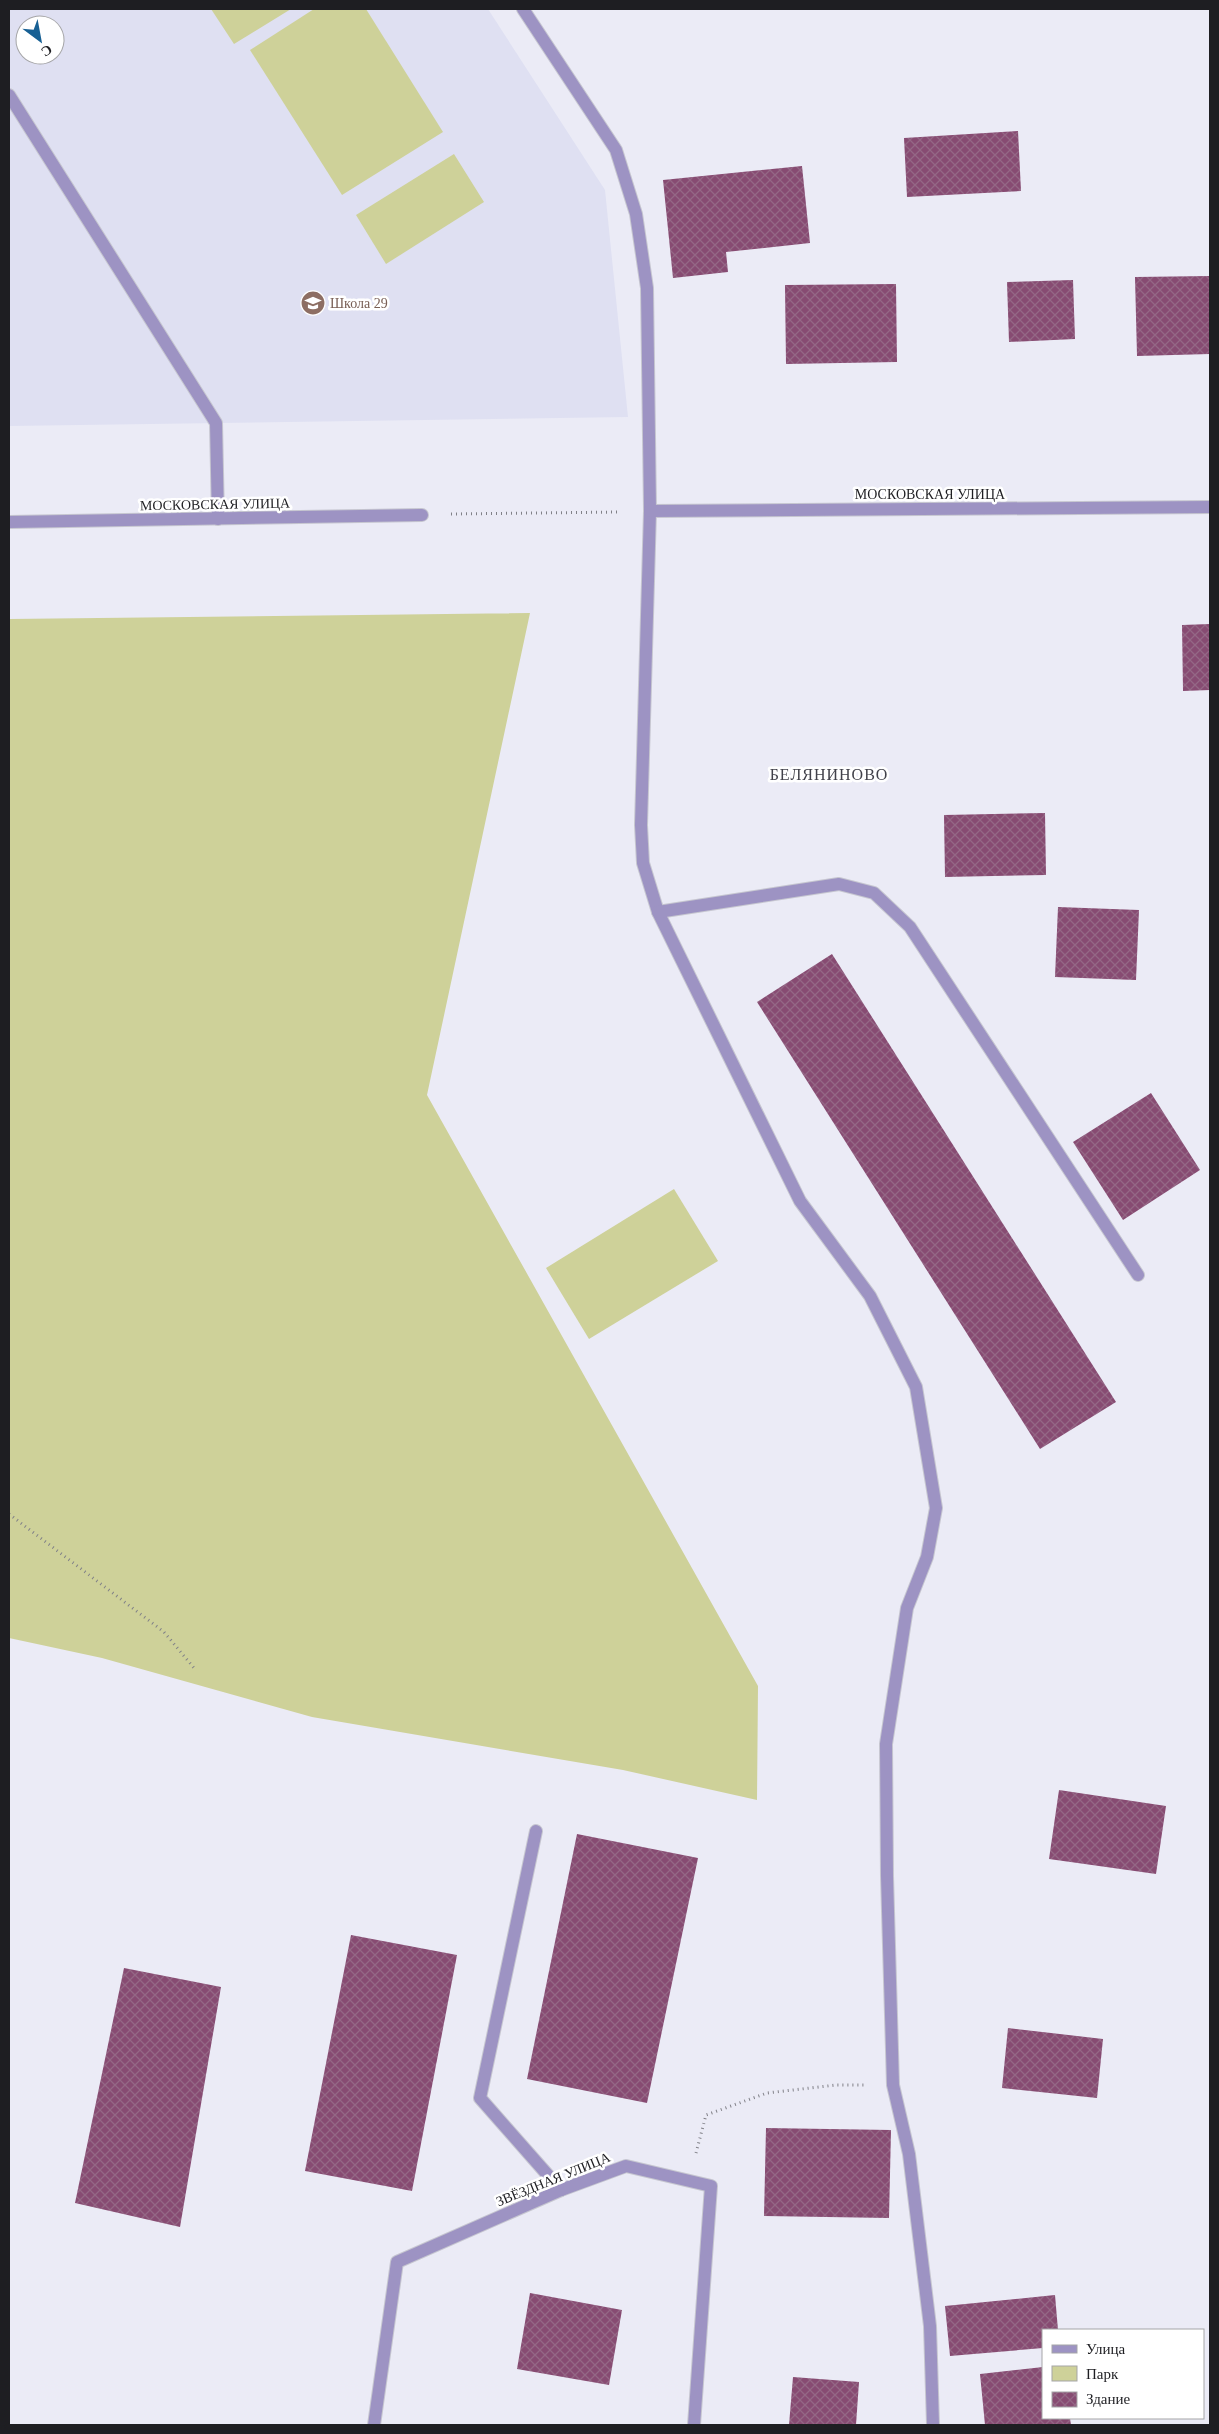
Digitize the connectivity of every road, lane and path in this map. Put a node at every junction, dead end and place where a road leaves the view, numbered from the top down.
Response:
1 (524, 9) edge
2 (9, 95) edge
3 (1210, 507) edge
4 (650, 511) junction
5 (422, 515) joint
6 (218, 519) junction
7 (9, 522) edge
8 (658, 912) junction
9 (1138, 1275) dead end
10 (9, 1514) edge
11 (194, 1668) dead end
12 (536, 1831) dead end
13 (893, 2085) junction
14 (689, 2180) junction
15 (561, 2190) junction
16 (374, 2425) edge
17 (694, 2425) edge
18 (933, 2425) edge

1 - 4 street
2 - 6 street
3 - 4 street, МОСКОВСКАЯ УЛИЦА
4 - 5 path
4 - 8 street
5 - 6 street, МОСКОВСКАЯ УЛИЦА
6 - 7 street, МОСКОВСКАЯ УЛИЦА
8 - 9 street
8 - 13 street
10 - 11 path
12 - 15 street
13 - 14 path
13 - 18 street
14 - 15 street, ЗВЁЗДНАЯ УЛИЦА
14 - 17 street, ЗВЁЗДНАЯ УЛИЦА
15 - 16 street, ЗВЁЗДНАЯ УЛИЦА

